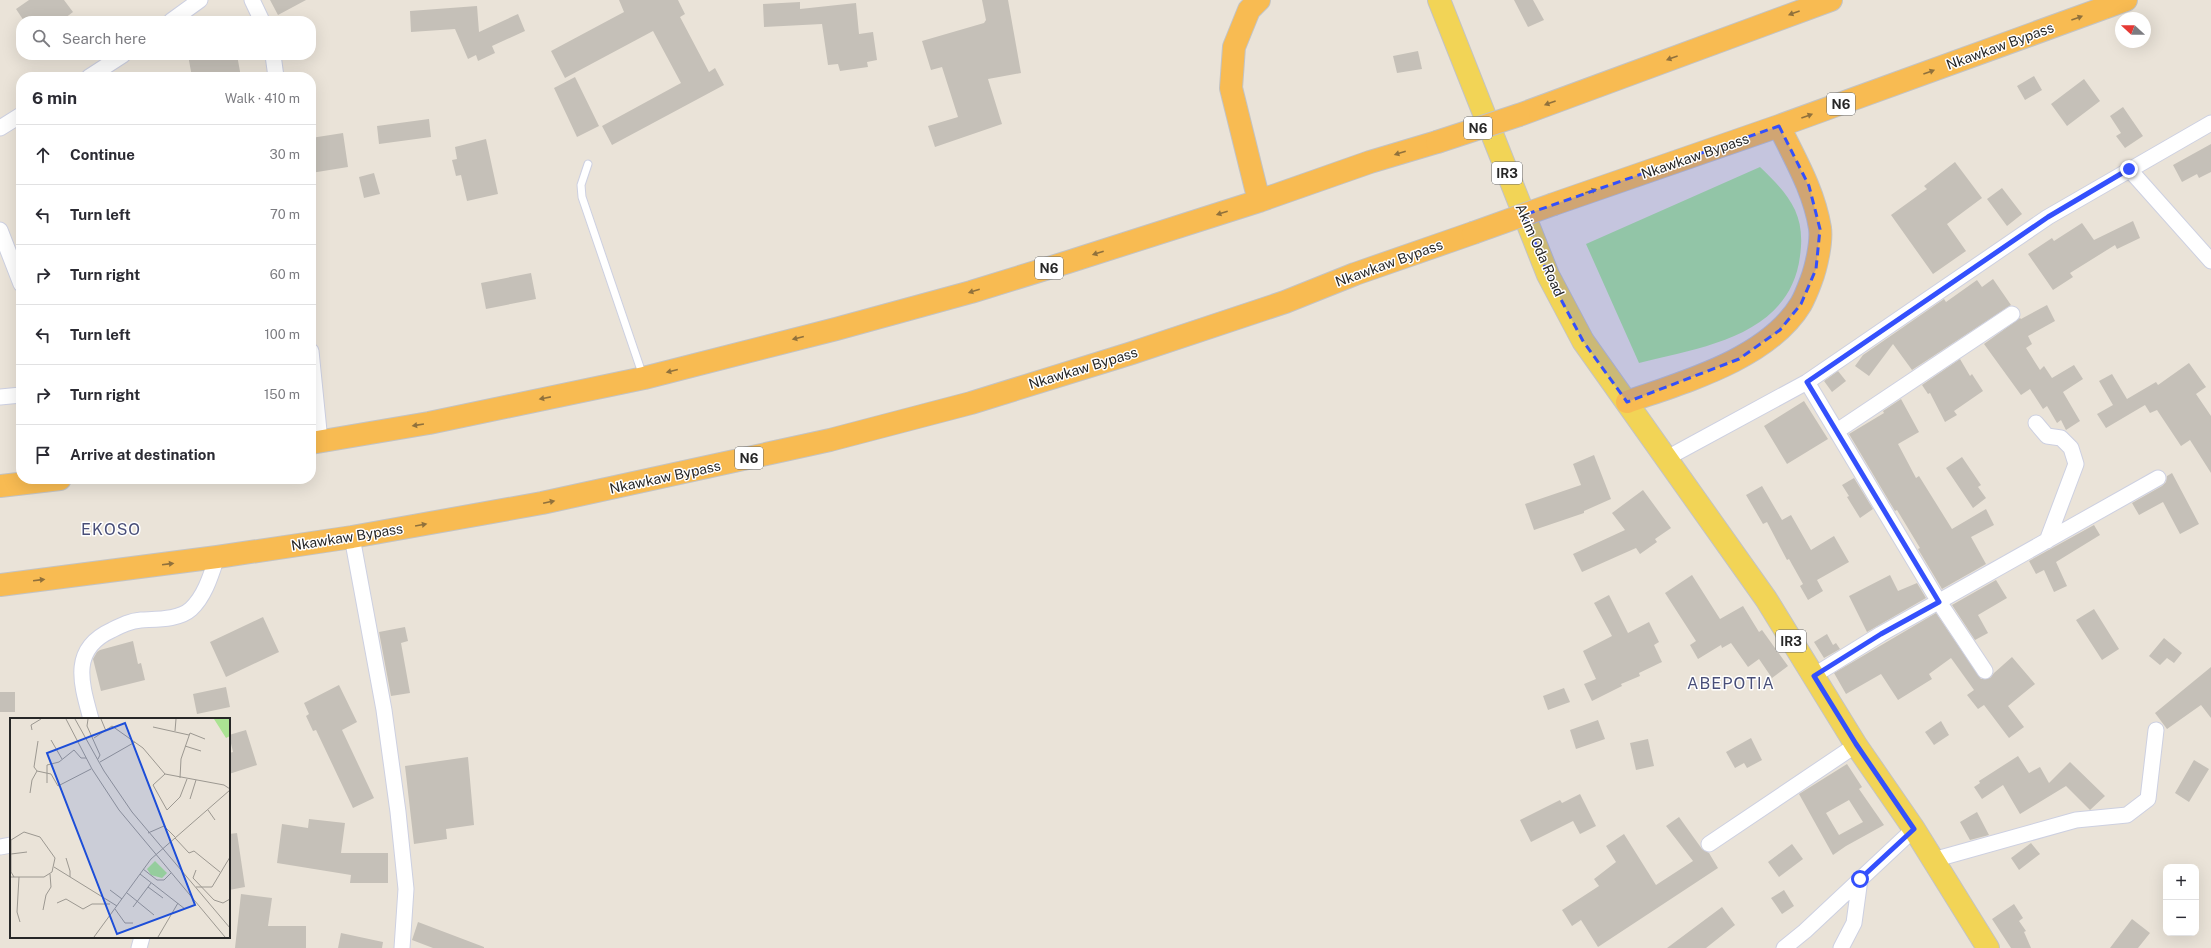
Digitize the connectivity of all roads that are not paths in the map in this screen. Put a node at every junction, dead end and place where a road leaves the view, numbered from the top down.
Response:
1 (200, 0) edge
2 (252, 0) edge
3 (1259, 0) edge
4 (1438, 0) edge
5 (1831, 0) edge
6 (2126, 0) edge
7 (178, 16) edge
8 (260, 16) edge
9 (115, 60) edge
10 (274, 60) edge
11 (97, 72) edge
12 (275, 72) edge
13 (16, 118) edge
14 (2211, 123) edge
15 (1779, 126) junction
16 (0, 128) edge
17 (588, 164) dead end
18 (2129, 169) junction
19 (1259, 201) junction
20 (1, 235) edge
21 (2211, 261) edge
22 (16, 272) edge
23 (2012, 314) dead end
24 (644, 378) junction
25 (1807, 382) junction
26 (16, 395) edge
27 (0, 397) edge
28 (1627, 402) junction
29 (2036, 424) dead end
30 (1837, 431) junction
31 (316, 442) edge
32 (1667, 458) junction
33 (2158, 478) dead end
34 (17, 484) edge
35 (0, 486) edge
36 (352, 537) junction
37 (2047, 541) junction
38 (217, 557) junction
39 (0, 585) edge
40 (1939, 602) junction
41 (1986, 671) dead end
42 (1814, 676) junction
43 (91, 718) edge
44 (2156, 730) dead end
45 (1856, 744) junction
46 (1914, 829) junction
47 (1709, 844) dead end
48 (10, 845) edge
49 (0, 847) edge
50 (1933, 860) junction
51 (1860, 879) junction
52 (142, 938) edge
53 (139, 948) edge
54 (402, 948) edge
55 (1784, 948) edge
56 (1841, 948) edge
57 (1988, 948) edge

1 - 7 street
2 - 8 street
3 - 19 highway
4 - 28 main road, Akim Oda Road / IR3
5 -> 19 highway, N6, bridge
15 -> 6 highway, Nkawkaw Bypass / N6
9 - 11 street
10 - 12 street
13 - 16 street
14 - 18 street
15 - 28 highway
36 -> 15 highway, Nkawkaw Bypass / N6, bridge
17 - 24 lane
18 - 21 street
18 - 25 street
19 -> 24 highway, N6
20 - 22 street
23 - 30 street
24 -> 31 highway, N6
25 - 30 street
25 - 32 street
26 - 27 street
28 - 32 main road, IR3
29 - 37 street
30 - 40 street
32 - 42 main road, IR3
33 - 37 street
34 - 35 highway
36 - 38 highway, Nkawkaw Bypass / N6
36 - 54 street
37 - 40 street
39 -> 38 highway, Nkawkaw Bypass / N6
38 - 43 street
40 - 41 street
40 - 42 street
42 - 45 main road, IR3
44 - 50 street
45 - 46 main road, IR3
45 - 47 street
46 - 50 main road, IR3
46 - 51 street
48 - 49 street
50 - 57 main road, IR3
51 - 55 street
51 - 56 street
52 - 53 street

